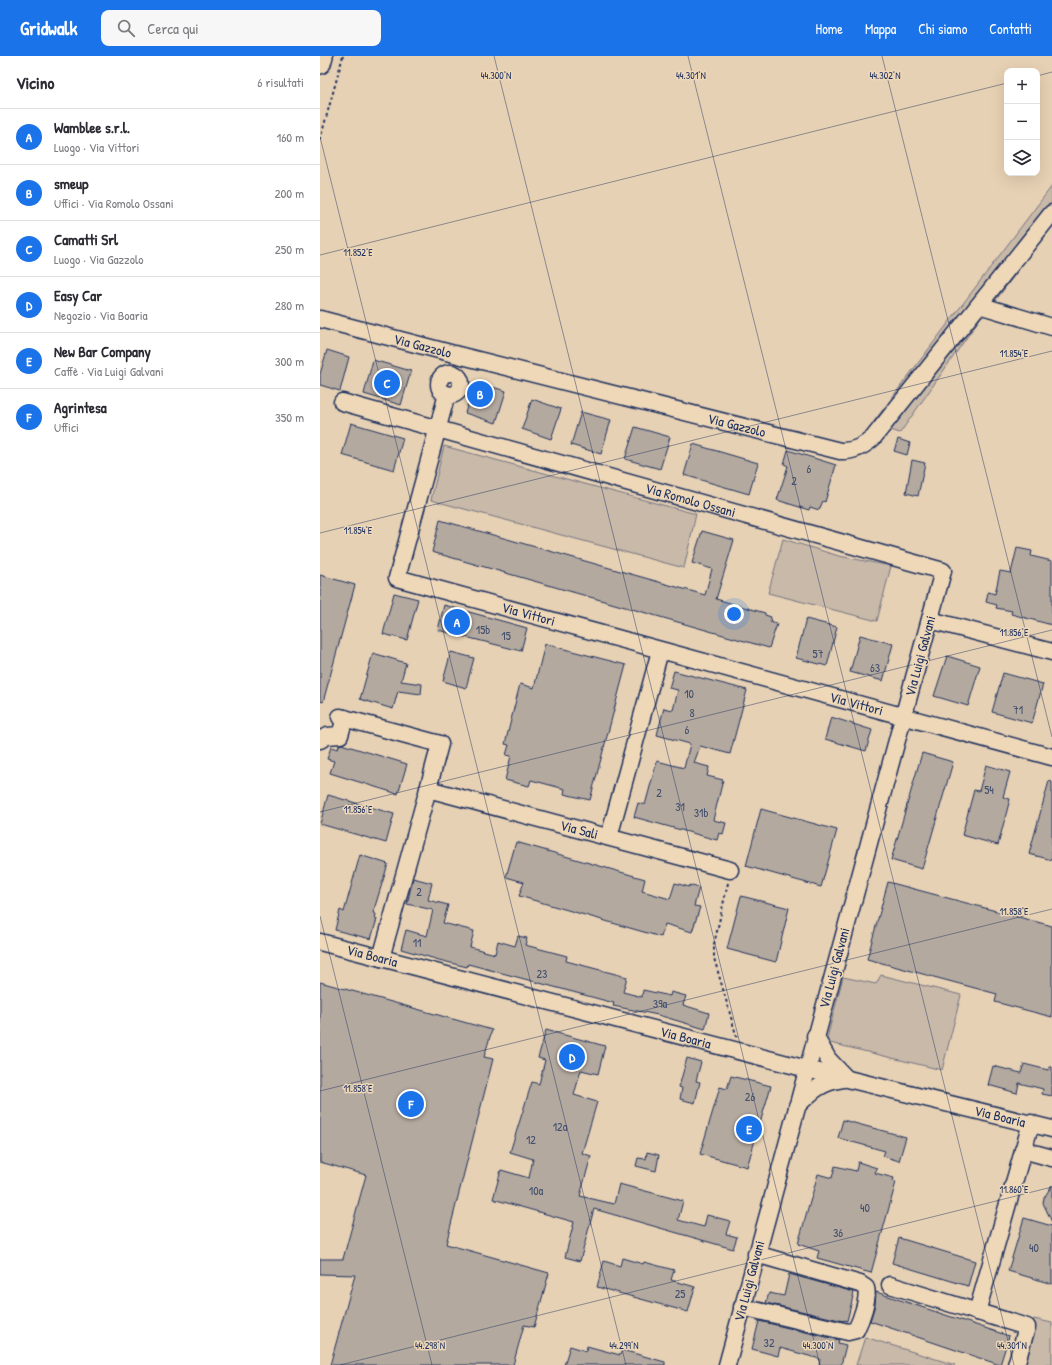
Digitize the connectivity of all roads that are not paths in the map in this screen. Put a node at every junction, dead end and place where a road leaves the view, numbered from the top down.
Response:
1 (322, 56) edge
2 (320, 63) edge
3 (1052, 213) edge
4 (979, 305) junction
5 (320, 319) edge
6 (1052, 327) edge
7 (458, 355) junction
8 (342, 402) dead end
9 (438, 429) junction
10 (943, 571) joint
11 (930, 620) junction
12 (660, 651) junction
13 (1052, 652) edge
14 (903, 716) junction
15 (320, 740) edge
16 (1052, 757) edge
17 (428, 789) junction
18 (609, 837) junction
19 (730, 870) road end
20 (320, 942) edge
21 (381, 958) junction
22 (815, 1036) junction
23 (806, 1069) junction
24 (846, 1079) junction
25 (796, 1106) junction
26 (1031, 1123) junction
27 (1052, 1129) edge
28 (1023, 1150) junction
29 (1052, 1158) edge
30 (756, 1254) junction
31 (890, 1285) dead end
32 (742, 1307) junction
33 (977, 1312) junction
34 (726, 1365) edge
35 (1016, 1365) edge

1 - 2 main road
3 - 4 street, Via Gazzolo
4 - 6 street
4 - 7 street, Via Gazzolo
5 - 7 street, Via Gazzolo
7 - 9 street
8 - 9 street, Via Romolo Ossani
9 - 10 street, Via Romolo Ossani
9 - 12 street, Via Vittori
10 - 11 street, Via Luigi Galvani
11 - 13 street
11 - 14 street, Via Luigi Galvani
12 - 14 street, Via Vittori
12 - 18 street
14 - 16 street, Via Vittori
14 - 22 street, Via Luigi Galvani
15 - 17 street
17 - 18 street, Via Sali
17 - 21 street
18 - 19 street, Via Sali
20 - 21 street, Via Boaria
21 - 23 street, Via Boaria
22 - 23 street, Via Luigi Galvani
22 - 24 street
23 - 24 street, Via Boaria
23 - 25 street, Via Luigi Galvani
24 - 25 street
24 - 26 street, Via Boaria
25 - 30 street, Via Luigi Galvani
26 - 27 street, Via Boaria
26 - 28 street
28 - 29 street
28 - 33 street
30 - 32 street, Via Luigi Galvani
30 - 32 street
31 - 33 street
32 - 34 street, Via Luigi Galvani
33 - 35 street

